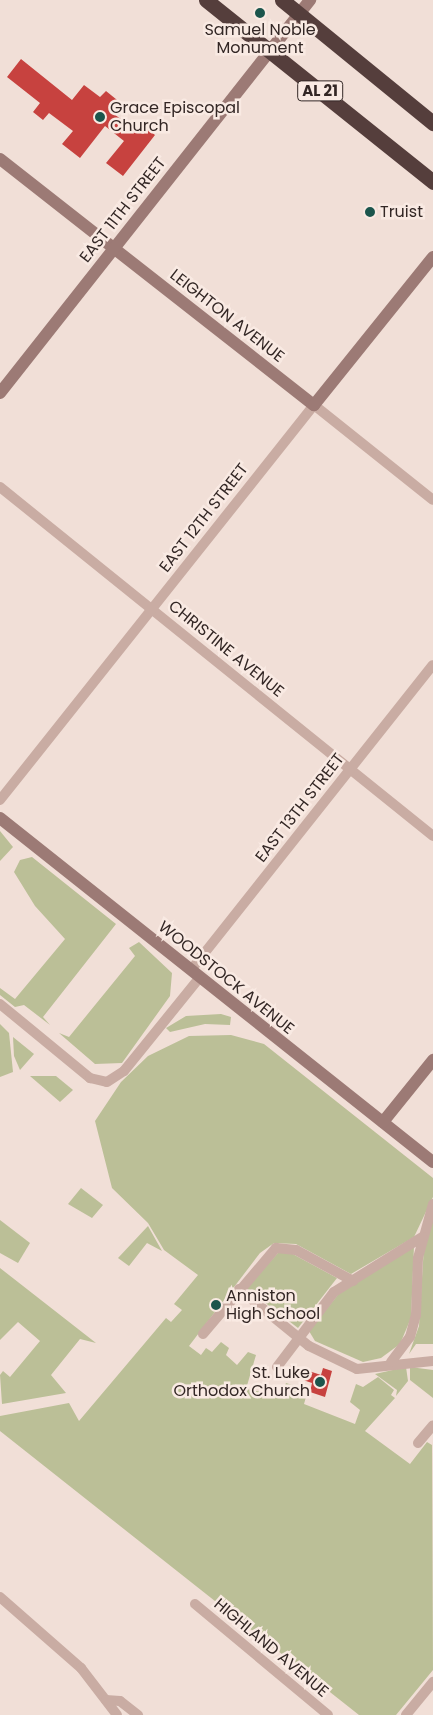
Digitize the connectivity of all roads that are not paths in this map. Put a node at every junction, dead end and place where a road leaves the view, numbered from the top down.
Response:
1 (206, 0) edge
2 (282, 0) edge
3 (310, 0) edge
4 (299, 14) junction
5 (268, 52) junction
6 (433, 123) edge
7 (0, 159) edge
8 (433, 182) edge
9 (114, 249) junction
10 (433, 257) edge
11 (0, 394) edge
12 (314, 405) junction
13 (0, 488) edge
14 (433, 500) edge
15 (152, 609) junction
16 (433, 665) edge
17 (350, 769) junction
18 (0, 800) edge
19 (0, 818) edge
20 (433, 836) edge
21 (195, 973) junction
22 (0, 1004) edge
23 (433, 1060) edge
24 (382, 1122) junction
25 (433, 1162) edge
26 (433, 1204) edge
27 (422, 1237) junction
28 (353, 1281) junction
29 (239, 1289) junction
30 (203, 1334) dead end
31 (298, 1338) junction
32 (433, 1361) edge
33 (392, 1362) junction
34 (277, 1367) dead end
35 (433, 1425) edge
36 (418, 1443) dead end
37 (0, 1597) edge
38 (195, 1604) dead end
39 (433, 1682) edge
40 (106, 1700) junction
41 (117, 1715) edge
42 (138, 1715) edge
43 (328, 1715) edge
44 (406, 1715) edge

1 - 5 highway, AL 21
2 - 4 highway, AL 21
3 - 4 street, EAST 11TH STREET
4 - 5 street, EAST 11TH STREET
4 - 6 highway, AL 21
5 - 8 highway, AL 21
5 - 9 street, EAST 11TH STREET
7 - 9 street, LEIGHTON AVENUE
9 - 11 street, EAST 11TH STREET
9 - 12 street, LEIGHTON AVENUE
10 - 12 street, EAST 12TH STREET
12 - 14 street, LEIGHTON AVENUE
12 - 15 street, EAST 12TH STREET
13 - 15 street, CHRISTINE AVENUE
15 - 17 street, CHRISTINE AVENUE
15 - 18 street, EAST 12TH STREET
16 - 17 street, EAST 13TH STREET
17 - 20 street, CHRISTINE AVENUE
17 - 21 street, EAST 13TH STREET
19 - 21 street, WOODSTOCK AVENUE
21 - 22 street, EAST 13TH STREET
21 - 24 street, WOODSTOCK AVENUE
23 - 24 street
24 - 25 street, WOODSTOCK AVENUE
26 - 27 street
27 - 28 street
27 - 33 street
28 - 29 street
28 - 31 street
29 - 30 street
29 - 31 street
31 - 33 street
31 - 34 street
32 - 33 street
35 - 36 street
37 - 40 street
38 - 43 street, HIGHLAND AVENUE
39 - 44 street
40 - 41 street
40 - 42 street

